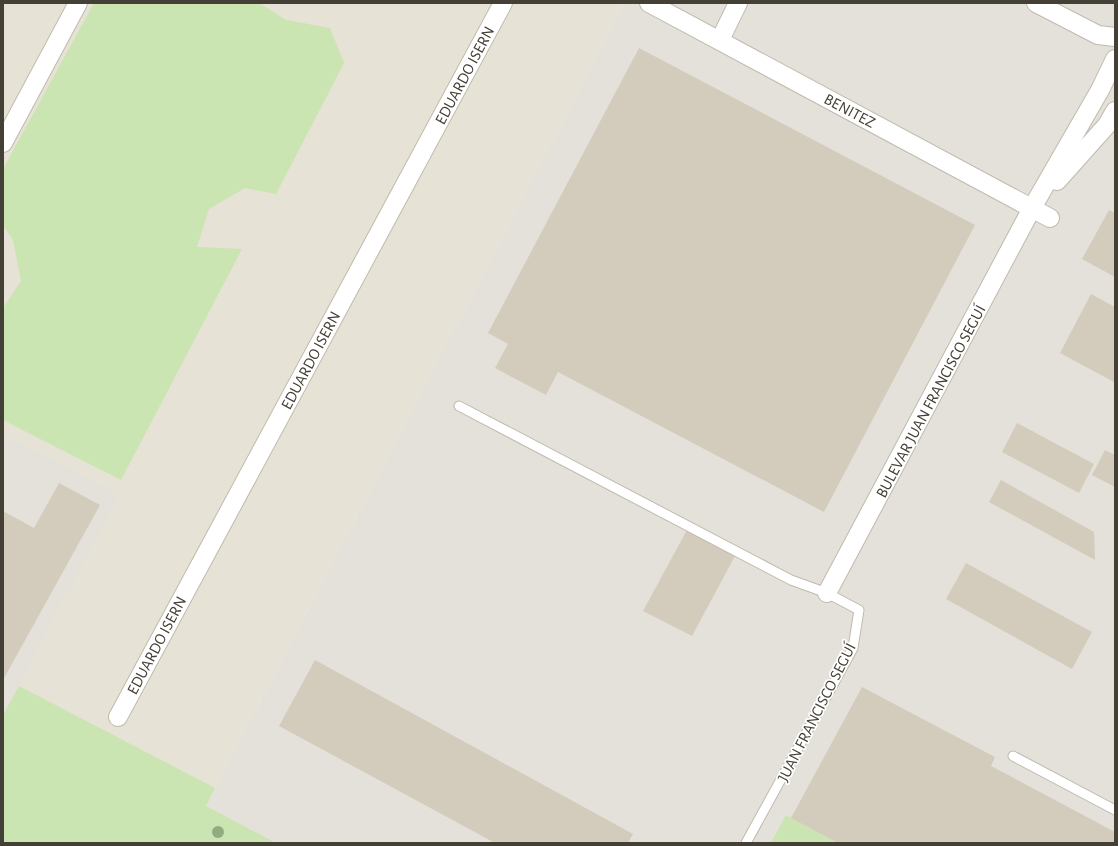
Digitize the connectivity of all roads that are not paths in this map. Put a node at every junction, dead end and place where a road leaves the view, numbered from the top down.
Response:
1 (78, 3) edge
2 (503, 3) edge
3 (649, 3) edge
4 (738, 3) edge
5 (1036, 3) edge
6 (1115, 36) edge
7 (720, 40) junction
8 (1115, 60) edge
9 (1115, 111) edge
10 (3, 143) edge
11 (1032, 208) junction
12 (1050, 218) dead end
13 (459, 406) dead end
14 (827, 593) junction
15 (118, 717) dead end
16 (1013, 756) dead end
17 (1115, 810) edge
18 (746, 843) edge

1 - 10 street
2 - 15 street, EDUARDO ISERN
3 - 7 street, BENITEZ
4 - 7 street
5 - 6 street
7 - 11 street, BENITEZ
8 - 11 street, BULEVAR JUAN FRANCISCO SEGUÍ
9 - 11 street, BULEVAR JUAN FRANCISCO SEGUÍ
11 - 12 street, BENITEZ
11 - 14 street, BULEVAR JUAN FRANCISCO SEGUÍ
13 - 14 lane
14 - 18 lane, JUAN FRANCISCO SEGUÍ
16 - 17 lane

